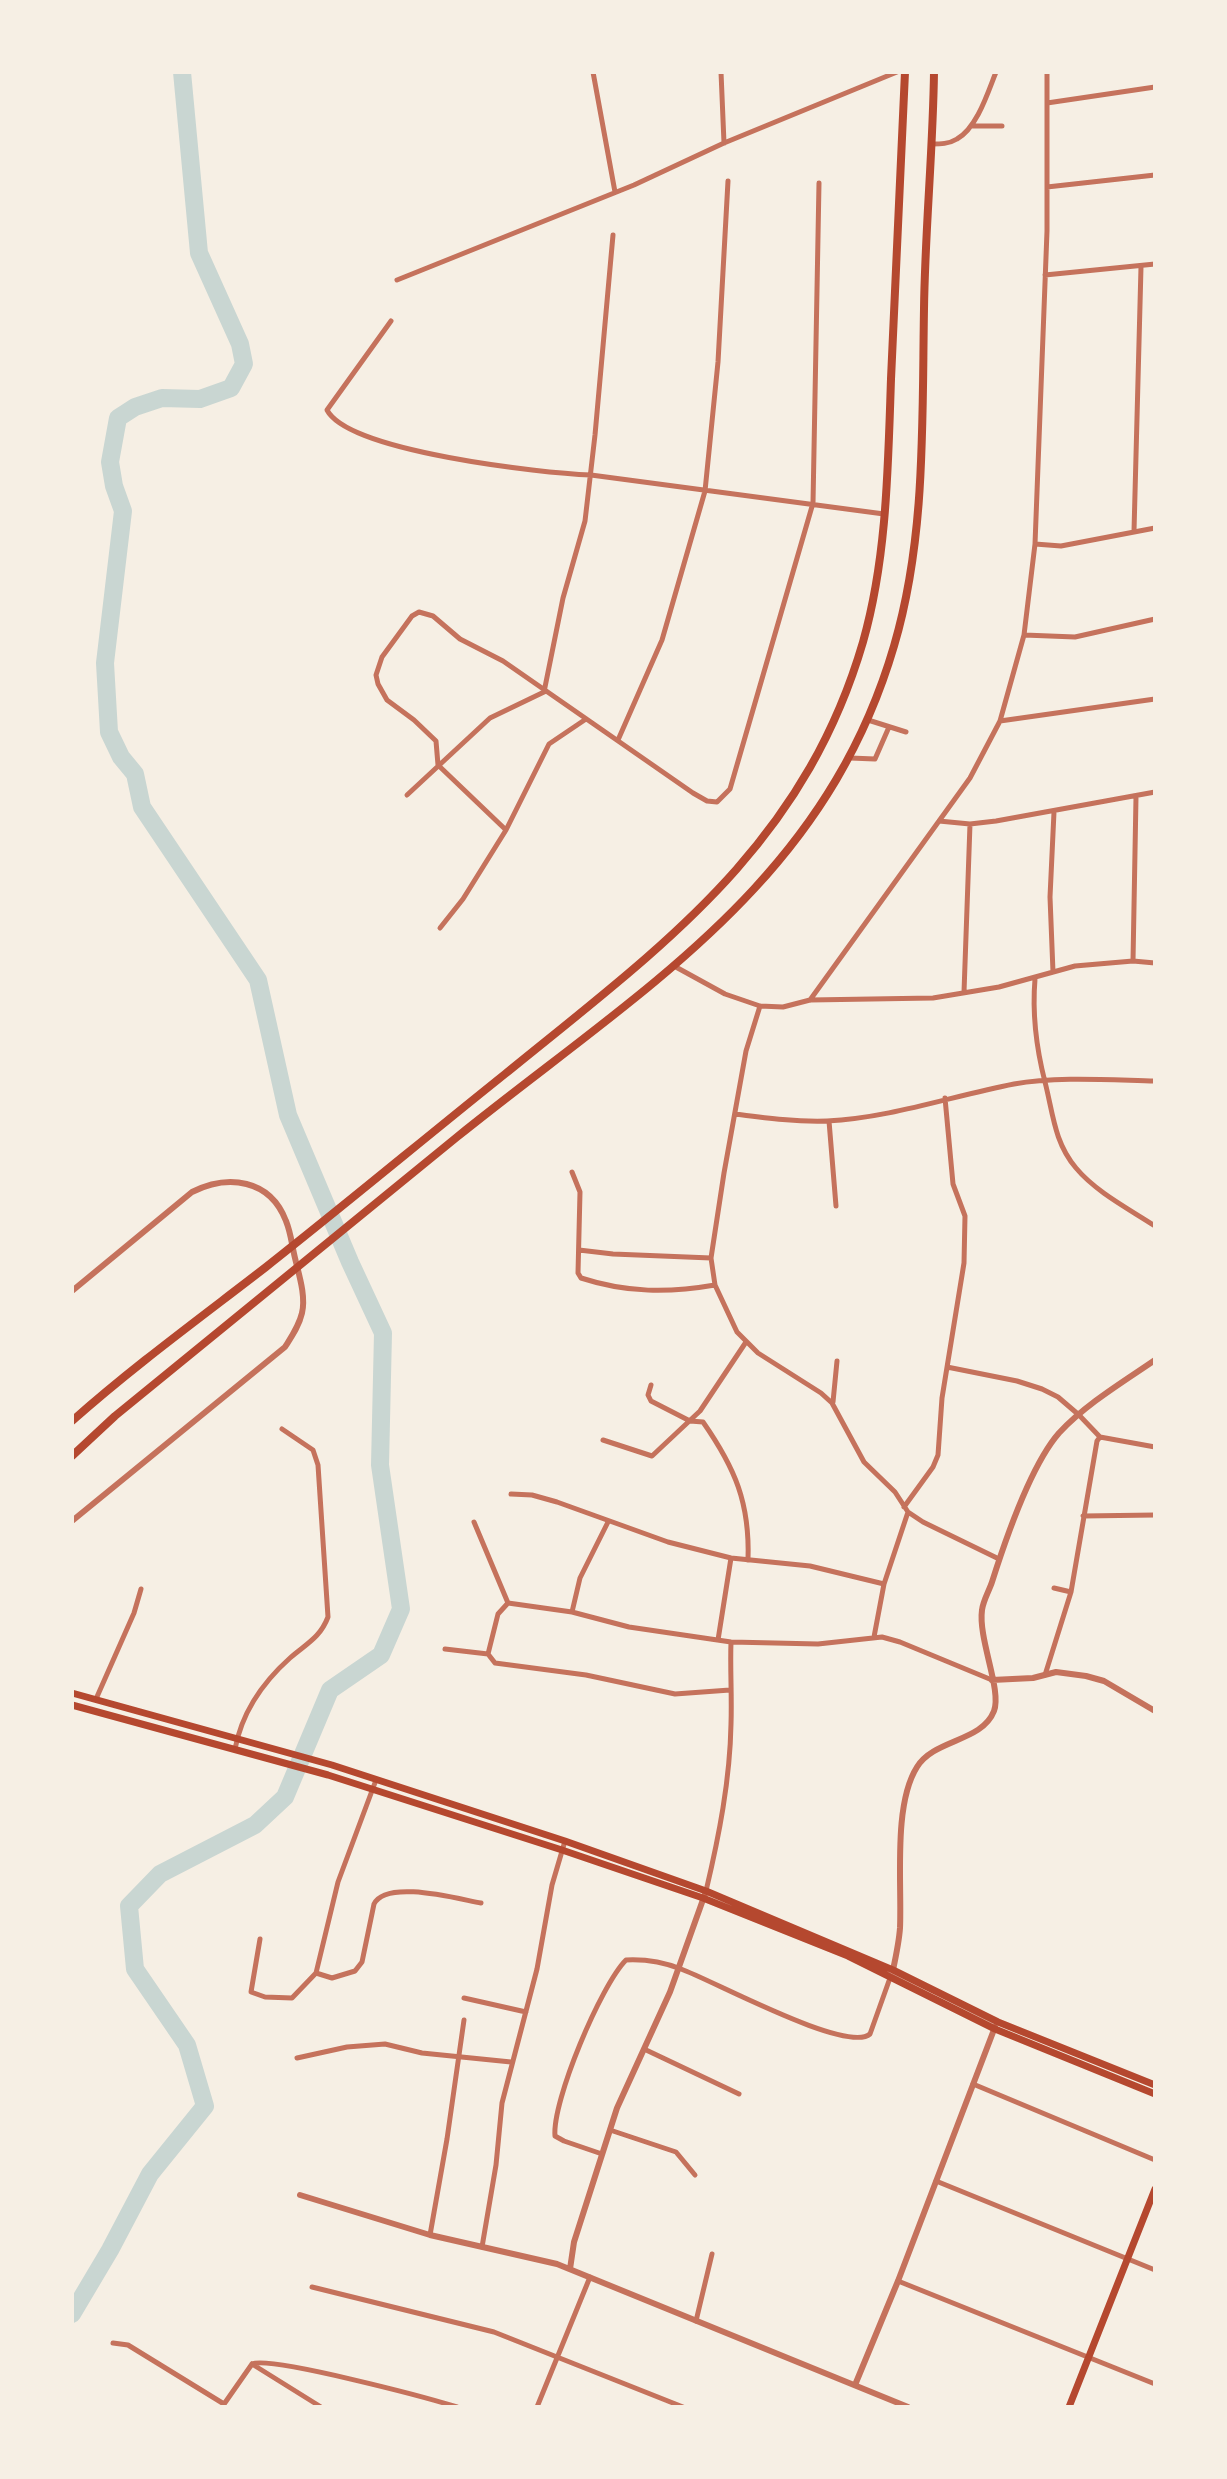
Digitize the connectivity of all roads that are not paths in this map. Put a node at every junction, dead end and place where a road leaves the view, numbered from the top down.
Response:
1 (593, 72) edge
2 (721, 72) edge
3 (897, 72) edge
4 (905, 72) edge
5 (996, 72) edge
6 (1047, 72) edge
7 (935, 75) edge
8 (1155, 87) edge
9 (1047, 103) junction
10 (971, 126) junction
11 (1002, 126) dead end
12 (724, 143) junction
13 (932, 144) junction
14 (1155, 175) edge
15 (728, 181) dead end
16 (819, 183) dead end
17 (1047, 187) junction
18 (615, 192) junction
19 (613, 235) dead end
20 (1155, 264) edge
21 (1141, 267) junction
22 (1045, 275) junction
23 (397, 280) dead end
24 (391, 321) dead end
25 (591, 475) junction
26 (705, 491) junction
27 (813, 503) junction
28 (884, 514) junction
29 (1155, 528) edge
30 (1134, 531) junction
31 (1035, 544) junction
32 (1155, 619) edge
33 (1024, 635) junction
34 (544, 692) junction
35 (1155, 699) edge
36 (586, 719) junction
37 (868, 720) junction
38 (1000, 721) junction
39 (889, 727) junction
40 (906, 732) dead end
41 (618, 740) junction
42 (850, 758) junction
43 (438, 765) junction
44 (1155, 792) edge
45 (407, 795) dead end
46 (1136, 797) junction
47 (1054, 812) junction
48 (938, 821) junction
49 (970, 824) junction
50 (506, 830) junction
51 (440, 928) dead end
52 (1133, 961) junction
53 (1155, 963) edge
54 (674, 966) junction
55 (1053, 972) junction
56 (1035, 979) junction
57 (964, 992) junction
58 (810, 1000) junction
59 (760, 1006) junction
60 (1155, 1081) edge
61 (1045, 1082) junction
62 (945, 1098) junction
63 (735, 1114) junction
64 (829, 1121) junction
65 (572, 1172) dead end
66 (836, 1206) dead end
67 (1155, 1226) edge
68 (579, 1250) junction
69 (711, 1258) junction
70 (715, 1285) junction
71 (72, 1291) edge
72 (746, 1342) junction
73 (1155, 1360) edge
74 (837, 1361) dead end
75 (947, 1367) junction
76 (651, 1385) dead end
77 (832, 1403) junction
78 (1079, 1415) junction
79 (72, 1421) edge
80 (693, 1421) junction
81 (282, 1429) dead end
82 (1100, 1437) junction
83 (603, 1440) dead end
84 (1155, 1447) edge
85 (72, 1456) edge
86 (511, 1494) dead end
87 (906, 1509) junction
88 (1155, 1515) edge
89 (1083, 1516) junction
90 (72, 1521) edge
91 (474, 1522) dead end
92 (608, 1522) junction
93 (731, 1558) junction
94 (999, 1559) junction
95 (748, 1560) junction
96 (884, 1584) junction
97 (1054, 1588) dead end
98 (141, 1589) dead end
99 (1071, 1592) junction
100 (508, 1603) junction
101 (572, 1612) junction
102 (874, 1637) junction
103 (718, 1640) junction
104 (731, 1642) junction
105 (445, 1649) dead end
106 (488, 1654) junction
107 (1045, 1675) junction
108 (992, 1680) junction
109 (730, 1690) junction
110 (72, 1693) edge
111 (96, 1701) junction
112 (72, 1705) edge
113 (1155, 1711) edge
114 (237, 1739) junction
115 (235, 1749) junction
116 (376, 1780) junction
117 (372, 1790) junction
118 (564, 1846) junction
119 (704, 1895) junction
120 (481, 1903) dead end
121 (260, 1939) dead end
122 (679, 1968) junction
123 (316, 1973) junction
124 (892, 1973) junction
125 (464, 1998) dead end
126 (526, 2012) junction
127 (464, 2020) dead end
128 (996, 2026) junction
129 (644, 2049) junction
130 (297, 2058) dead end
131 (458, 2058) junction
132 (511, 2062) junction
133 (973, 2084) junction
134 (1155, 2085) edge
135 (739, 2094) dead end
136 (1155, 2094) edge
137 (610, 2130) junction
138 (602, 2154) junction
139 (1155, 2160) edge
140 (695, 2175) dead end
141 (936, 2181) junction
142 (1155, 2189) edge
143 (300, 2195) dead end
144 (430, 2235) junction
145 (482, 2247) junction
146 (712, 2254) dead end
147 (1126, 2258) junction
148 (570, 2269) junction
149 (1155, 2270) edge
150 (590, 2277) junction
151 (898, 2281) junction
152 (312, 2287) dead end
153 (696, 2321) junction
154 (113, 2343) dead end
155 (1089, 2356) junction
156 (556, 2359) junction
157 (252, 2364) junction
158 (1155, 2384) edge
159 (855, 2385) junction
160 (223, 2405) edge
161 (321, 2407) edge
162 (457, 2407) edge
163 (537, 2407) edge
164 (683, 2407) edge
165 (908, 2407) edge
166 (1069, 2407) edge

1 - 18 street
2 - 12 street
3 - 12 street
4 - 28 highway
5 - 10 street
6 - 9 street
7 - 13 highway
8 - 9 street
9 - 17 street
10 - 11 street
10 - 13 street
12 - 18 street
13 - 37 highway
14 - 17 street
15 - 26 street
16 - 27 street
17 - 22 street
18 - 23 street
19 - 25 street
20 - 21 street
21 - 22 street
21 - 30 street
22 - 31 street
24 - 25 street
25 - 26 street
25 - 34 street
26 - 27 street
26 - 41 street
27 - 28 street
27 - 41 street
28 - 79 highway
29 - 30 street
30 - 31 street
31 - 33 street
32 - 33 street
33 - 38 street
34 - 36 street
34 - 43 street
34 - 43 street
35 - 38 street
36 - 41 street
36 - 50 street
37 - 39 street
37 - 42 highway
38 - 48 street
39 - 40 street
39 - 42 street
42 - 54 highway
43 - 45 street
43 - 50 street
44 - 46 street
46 - 47 street
46 - 52 street
47 - 49 street
47 - 55 street
48 - 49 street
48 - 58 street
49 - 57 street
50 - 51 street
52 - 53 street
52 - 55 street
54 - 59 street
54 - 85 highway
55 - 56 street
56 - 57 street
56 - 61 street
57 - 58 street
58 - 59 street
59 - 63 street
60 - 61 street
61 - 62 street
61 - 67 street
62 - 64 street
62 - 75 street
63 - 64 street
63 - 69 street
64 - 66 street
65 - 68 street
68 - 69 street
68 - 70 street
69 - 70 street
70 - 72 street
71 - 90 street
72 - 77 street
72 - 80 street
73 - 78 street
74 - 77 street
75 - 78 street
75 - 87 street
76 - 80 street
77 - 87 street
78 - 82 street
78 - 94 street
80 - 83 street
80 - 95 street
81 - 114 street
82 - 84 street
82 - 89 street
86 - 92 street
87 - 94 street
87 - 96 street
88 - 89 street
89 - 99 street
91 - 100 street
92 - 93 street
92 - 101 street
93 - 95 street
93 - 103 street
94 - 108 street
95 - 96 street
96 - 102 street
97 - 99 street
98 - 111 street
99 - 107 street
100 - 101 street
100 - 106 street
101 - 103 street
102 - 104 street
102 - 108 street
103 - 104 street
104 - 109 street
105 - 106 street
106 - 109 street
107 - 108 street
107 - 113 street
108 - 124 street
109 - 119 street
110 - 111 main road
111 - 114 main road
112 - 115 main road
114 - 115 street
114 - 116 main road
115 - 117 main road
116 - 117 street
116 - 118 main road
117 - 118 main road
117 - 123 street
118 - 119 main road
118 - 126 street
119 - 122 street
119 - 124 main road
120 - 123 street
121 - 123 street
122 - 124 street
122 - 129 street
122 - 138 street
124 - 128 main road
125 - 126 street
126 - 132 street
127 - 131 street
128 - 133 street
128 - 134 main road
128 - 136 main road
129 - 135 street
129 - 137 street
130 - 131 street
131 - 132 street
131 - 144 street
132 - 145 street
133 - 139 street
133 - 141 street
137 - 138 street
137 - 140 street
138 - 148 street
141 - 147 street
141 - 151 street
142 - 147 main road
143 - 144 street
144 - 145 street
145 - 148 street
146 - 153 street
147 - 149 street
147 - 155 main road
148 - 150 street
150 - 153 street
150 - 156 street
151 - 155 street
151 - 159 street
152 - 156 street
153 - 159 street
154 - 160 street
155 - 158 street
155 - 166 main road
156 - 163 street
156 - 164 street
157 - 160 street
157 - 161 street
157 - 162 street
159 - 165 street

